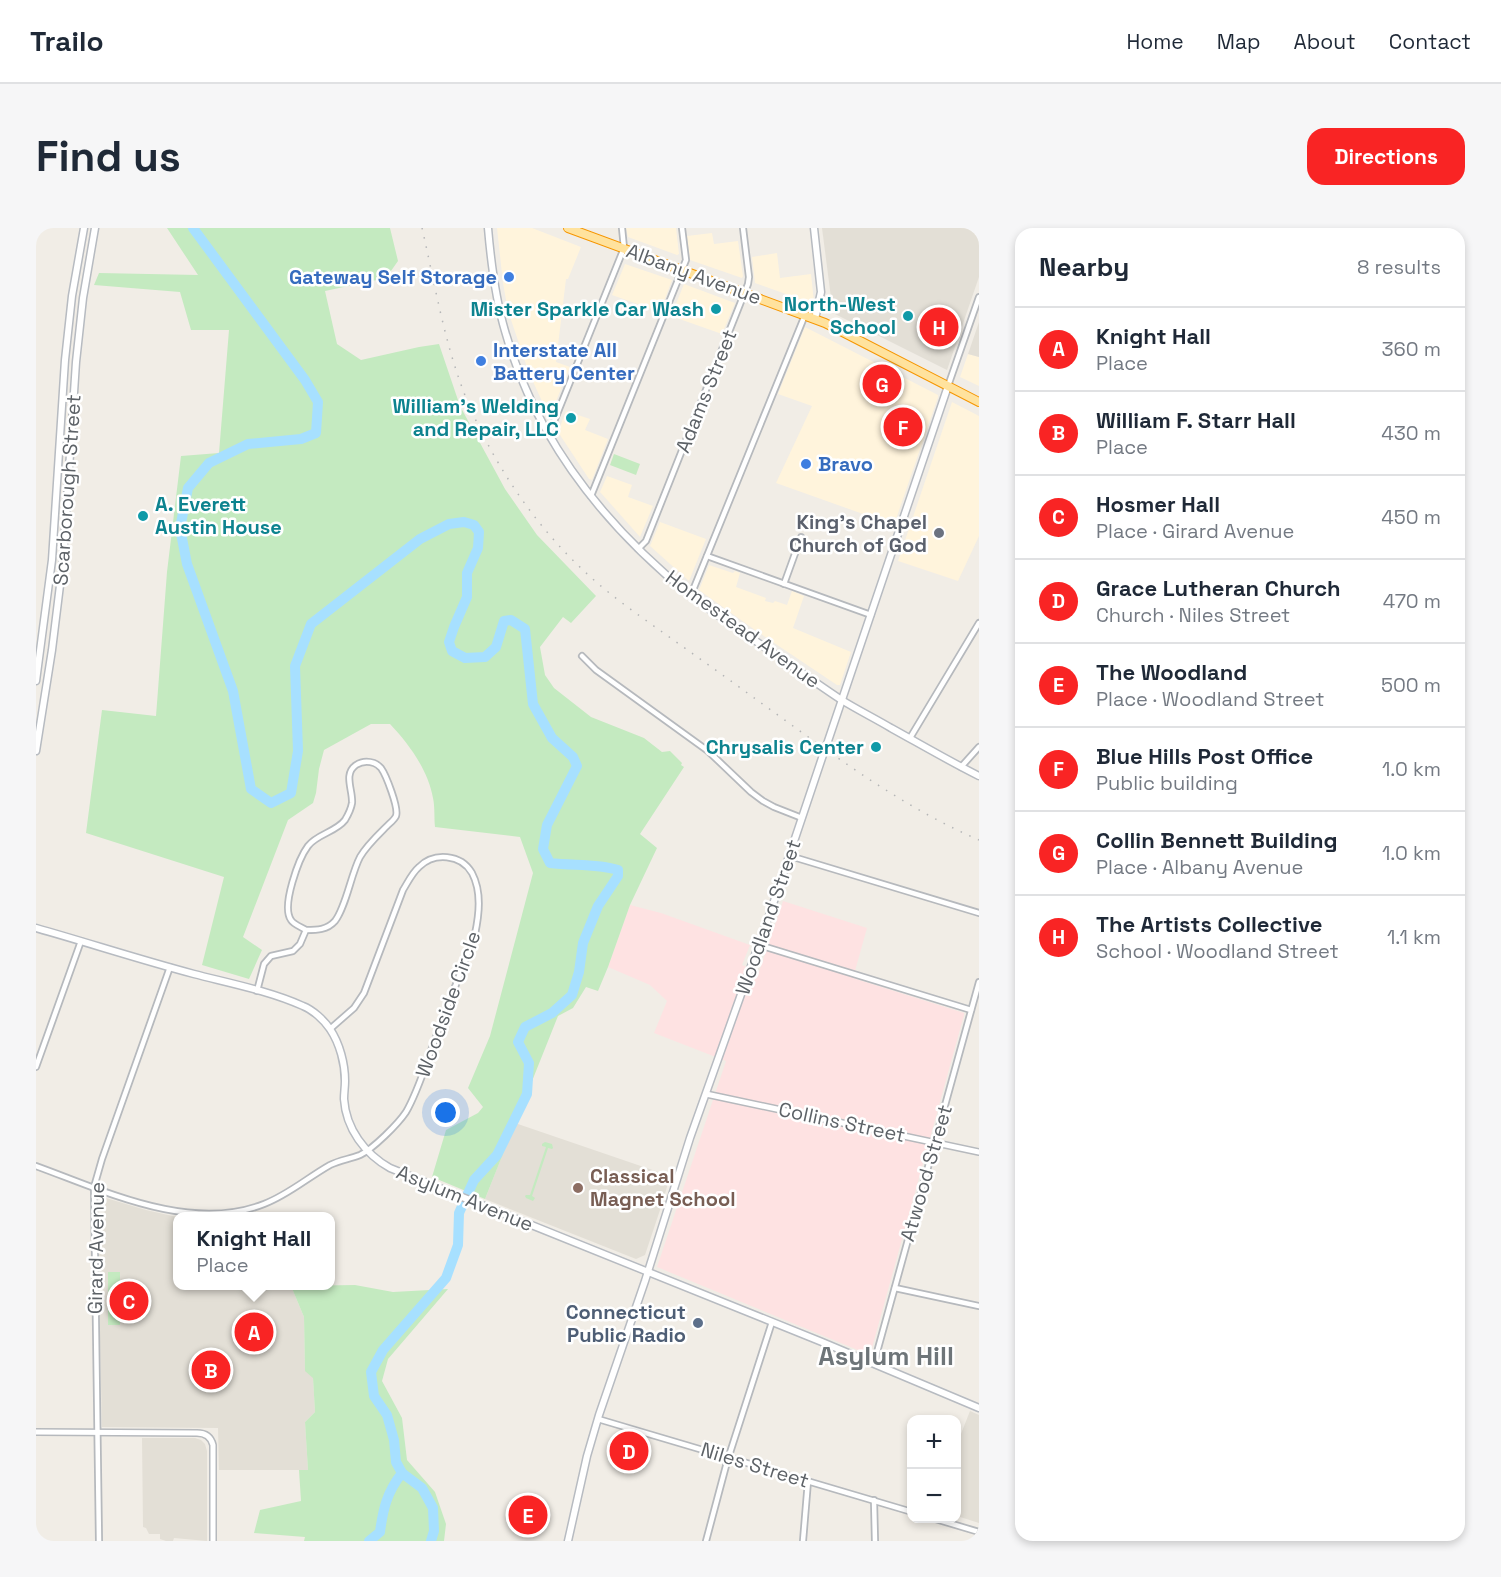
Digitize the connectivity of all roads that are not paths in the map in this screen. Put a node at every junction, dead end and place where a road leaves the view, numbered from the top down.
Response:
1 (84, 228) edge
2 (95, 228) edge
3 (488, 228) edge
4 (568, 228) edge
5 (622, 228) edge
6 (682, 228) edge
7 (743, 228) edge
8 (814, 228) edge
9 (624, 248) junction
10 (682, 270) junction
11 (745, 292) junction
12 (72, 296) junction
13 (979, 297) edge
14 (83, 298) junction
15 (805, 315) junction
16 (815, 319) junction
17 (65, 360) junction
18 (76, 363) junction
19 (948, 387) junction
20 (979, 402) edge
21 (549, 434) junction
22 (59, 461) junction
23 (70, 462) junction
24 (591, 496) junction
25 (801, 537) dead end
26 (638, 549) junction
27 (707, 556) junction
28 (52, 560) junction
29 (63, 561) junction
30 (784, 584) junction
31 (691, 595) junction
32 (871, 615) junction
33 (979, 623) edge
34 (41, 649) junction
35 (52, 650) junction
36 (582, 656) dead end
37 (36, 681) edge
38 (842, 700) junction
39 (910, 738) junction
40 (979, 747) edge
41 (36, 751) edge
42 (961, 767) junction
43 (979, 776) edge
44 (802, 818) junction
45 (789, 856) junction
46 (979, 913) edge
47 (36, 928) edge
48 (306, 930) junction
49 (81, 941) junction
50 (759, 945) junction
51 (170, 967) junction
52 (979, 982) edge
53 (256, 991) junction
54 (971, 1010) junction
55 (330, 1029) junction
56 (36, 1066) edge
57 (706, 1094) junction
58 (934, 1142) junction
59 (367, 1151) junction
60 (979, 1152) edge
61 (36, 1167) edge
62 (94, 1187) junction
63 (186, 1212) edge
64 (236, 1212) edge
65 (648, 1272) junction
66 (895, 1288) junction
67 (979, 1306) edge
68 (772, 1322) junction
69 (874, 1363) junction
70 (979, 1408) edge
71 (598, 1419) junction
72 (36, 1432) edge
73 (96, 1432) junction
74 (728, 1457) junction
75 (808, 1481) junction
76 (874, 1500) junction
77 (907, 1510) edge
78 (949, 1523) edge
79 (979, 1532) edge
80 (99, 1541) edge
81 (213, 1541) edge
82 (568, 1541) edge
83 (706, 1541) edge
84 (803, 1541) edge
85 (875, 1541) edge

1 - 12 main road, Scarborough Street
2 - 14 main road, Scarborough Street
3 - 21 main road, Homestead Avenue
4 - 9 highway, Albany Avenue
5 - 9 street
6 - 10 street
7 - 11 street, Adams Street
8 - 16 main road
9 - 10 highway, Albany Avenue
9 - 21 street
10 - 11 highway, Albany Avenue
10 - 24 street
11 - 15 highway, Albany Avenue
11 - 26 street, Adams Street
12 - 14 main road
12 - 17 main road, Scarborough Street
13 - 19 street, Woodland Street
14 - 18 main road, Scarborough Street
15 - 16 highway, Albany Avenue
15 - 27 street
16 - 19 highway, Albany Avenue
17 - 18 main road
17 - 22 main road, Scarborough Street
18 - 23 main road, Scarborough Street
19 - 20 highway, Albany Avenue
19 - 32 main road, Woodland Street
21 - 24 main road, Homestead Avenue
22 - 23 main road
22 - 28 main road, Scarborough Street
23 - 29 main road, Scarborough Street
24 - 26 main road, Homestead Avenue
25 - 30 street
26 - 31 main road, Homestead Avenue
27 - 30 street
27 - 31 street
28 - 29 main road
28 - 34 main road, Scarborough Street
29 - 35 main road, Scarborough Street
30 - 32 street
31 - 38 main road, Homestead Avenue
32 - 38 main road, Woodland Street
33 - 39 street
34 - 35 main road
34 - 37 main road, Scarborough Street
35 - 41 main road, Scarborough Street
36 - 44 street
38 - 39 main road, Homestead Avenue
38 - 44 main road, Woodland Street, bridge
39 - 42 main road, Homestead Avenue
40 - 42 street
42 - 43 main road, Homestead Avenue
44 - 45 main road, Woodland Street
45 - 46 street
45 - 50 main road, Woodland Street
47 - 49 main road, Asylum Avenue
48 - 48 street
48 - 53 street
49 - 51 main road, Asylum Avenue
49 - 56 street
50 - 54 street
50 - 57 main road, Woodland Street
51 - 53 main road, Asylum Avenue
51 - 62 street, Girard Avenue
52 - 54 street, Atwood Street
53 - 55 main road, Asylum Avenue
54 - 58 street, Atwood Street
55 - 59 main road, Asylum Avenue
55 - 59 street, Woodside Circle
57 - 58 street, Collins Street
57 - 65 main road, Woodland Street
58 - 60 street, Collins Street
58 - 66 street, Atwood Street
59 - 64 street
59 - 65 main road, Asylum Avenue
61 - 62 street
62 - 63 street
62 - 73 street, Girard Avenue
65 - 68 main road, Asylum Avenue
65 - 71 main road, Woodland Street
66 - 67 street
66 - 69 street, Atwood Street
68 - 69 main road, Asylum Avenue
68 - 74 street
69 - 70 main road, Asylum Avenue
71 - 74 street, Niles Street
71 - 82 main road, Woodland Street
72 - 73 street
73 - 80 street, Girard Avenue
73 - 81 street
74 - 75 street, Niles Street
74 - 83 street
75 - 76 street, Niles Street
75 - 84 street
76 - 77 street, Niles Street
76 - 85 street
78 - 79 street

